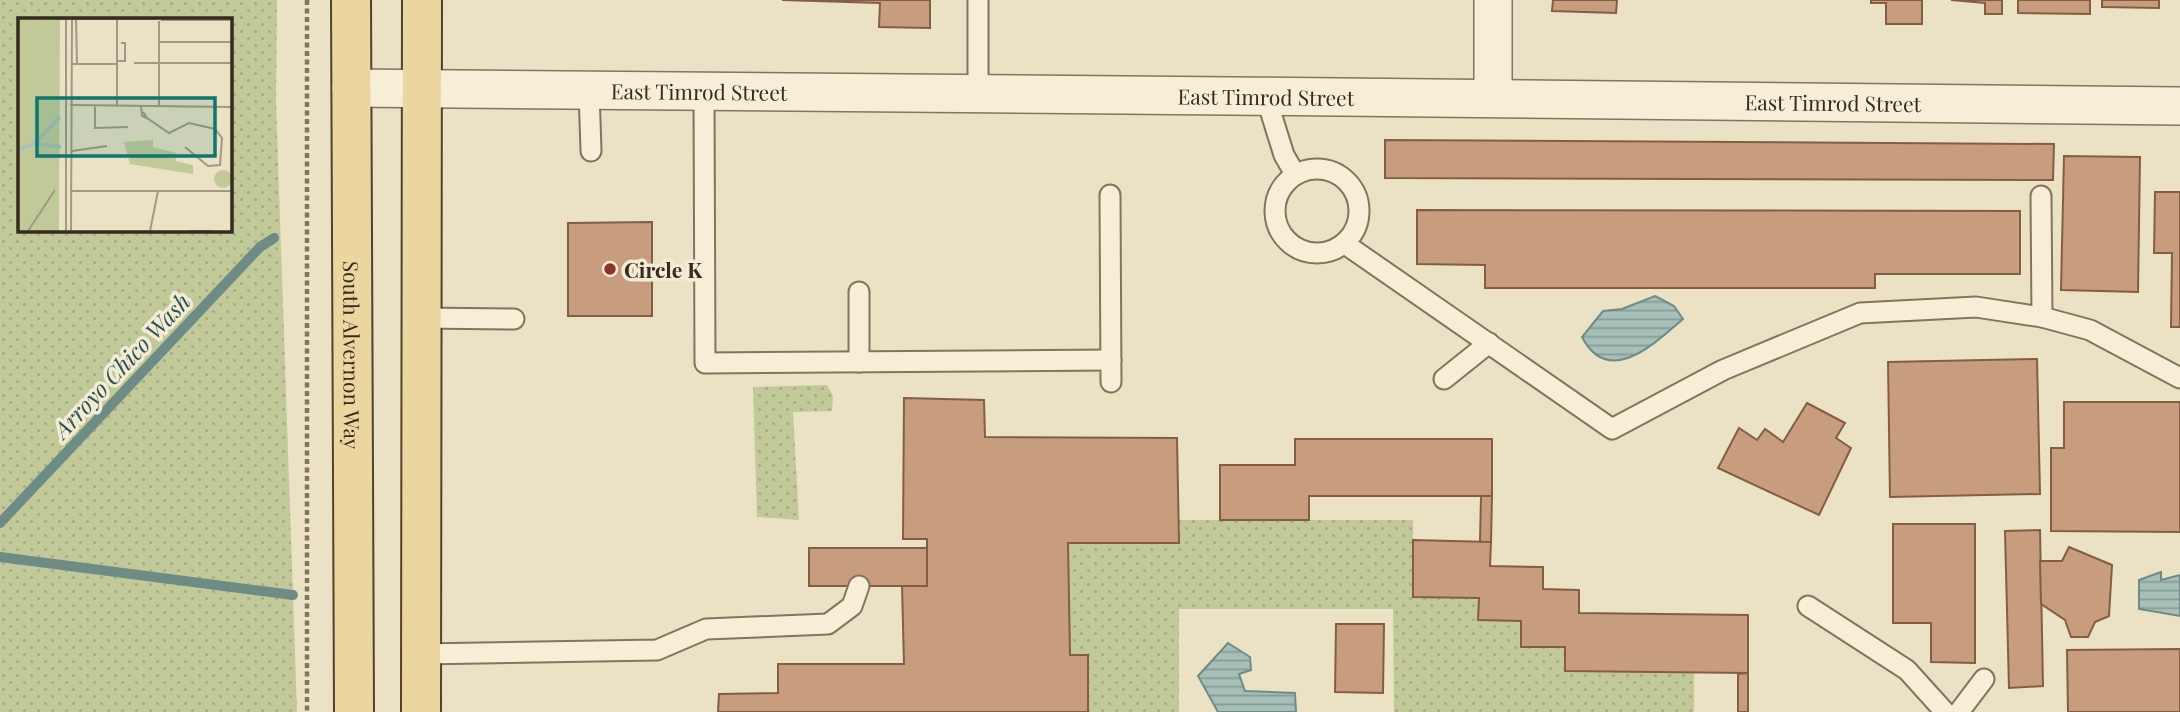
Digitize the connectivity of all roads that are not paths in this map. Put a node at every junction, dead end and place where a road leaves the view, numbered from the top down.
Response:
1 (351, 0) edge
2 (422, 0) edge
3 (978, 0) edge
4 (1493, 0) edge
5 (351, 88) junction
6 (421, 89) junction
7 (589, 90) junction
8 (704, 92) junction
9 (1265, 94) junction
10 (978, 95) junction
11 (1493, 98) junction
12 (2180, 106) edge
13 (591, 151) dead end
14 (1295, 174) junction
15 (1110, 195) dead end
16 (2041, 196) dead end
17 (1345, 244) junction
18 (859, 292) dead end
19 (2042, 317) junction
20 (421, 318) junction
21 (514, 318) dead end
22 (1489, 343) junction
23 (1111, 360) junction
24 (859, 362) junction
25 (2180, 378) edge
26 (1444, 379) dead end
27 (1111, 382) dead end
28 (859, 586) dead end
29 (1808, 606) dead end
30 (421, 654) junction
31 (1984, 679) dead end
32 (354, 712) edge
33 (421, 712) edge
34 (1945, 712) edge
35 (1959, 712) edge

1 - 5 main road, South Alvernon Way
2 - 6 main road
3 - 10 lane
4 - 11 street
5 - 6 street, East Timrod Street
5 - 32 main road, South Alvernon Way
6 - 7 street, East Timrod Street
6 - 20 main road
7 - 8 street, East Timrod Street
7 - 13 lane
8 - 10 street, East Timrod Street
8 - 24 lane
9 - 10 street, East Timrod Street
9 - 11 street, East Timrod Street
9 - 14 lane
11 - 12 street, East Timrod Street
14 - 17 lane
14 - 17 lane
15 - 23 lane
16 - 19 lane
17 - 22 lane
18 - 24 lane
19 - 22 lane
19 - 25 lane
20 - 21 lane
20 - 30 main road
22 - 26 lane
23 - 24 lane
23 - 27 lane
28 - 30 lane
29 - 34 lane
30 - 33 main road
31 - 35 lane

